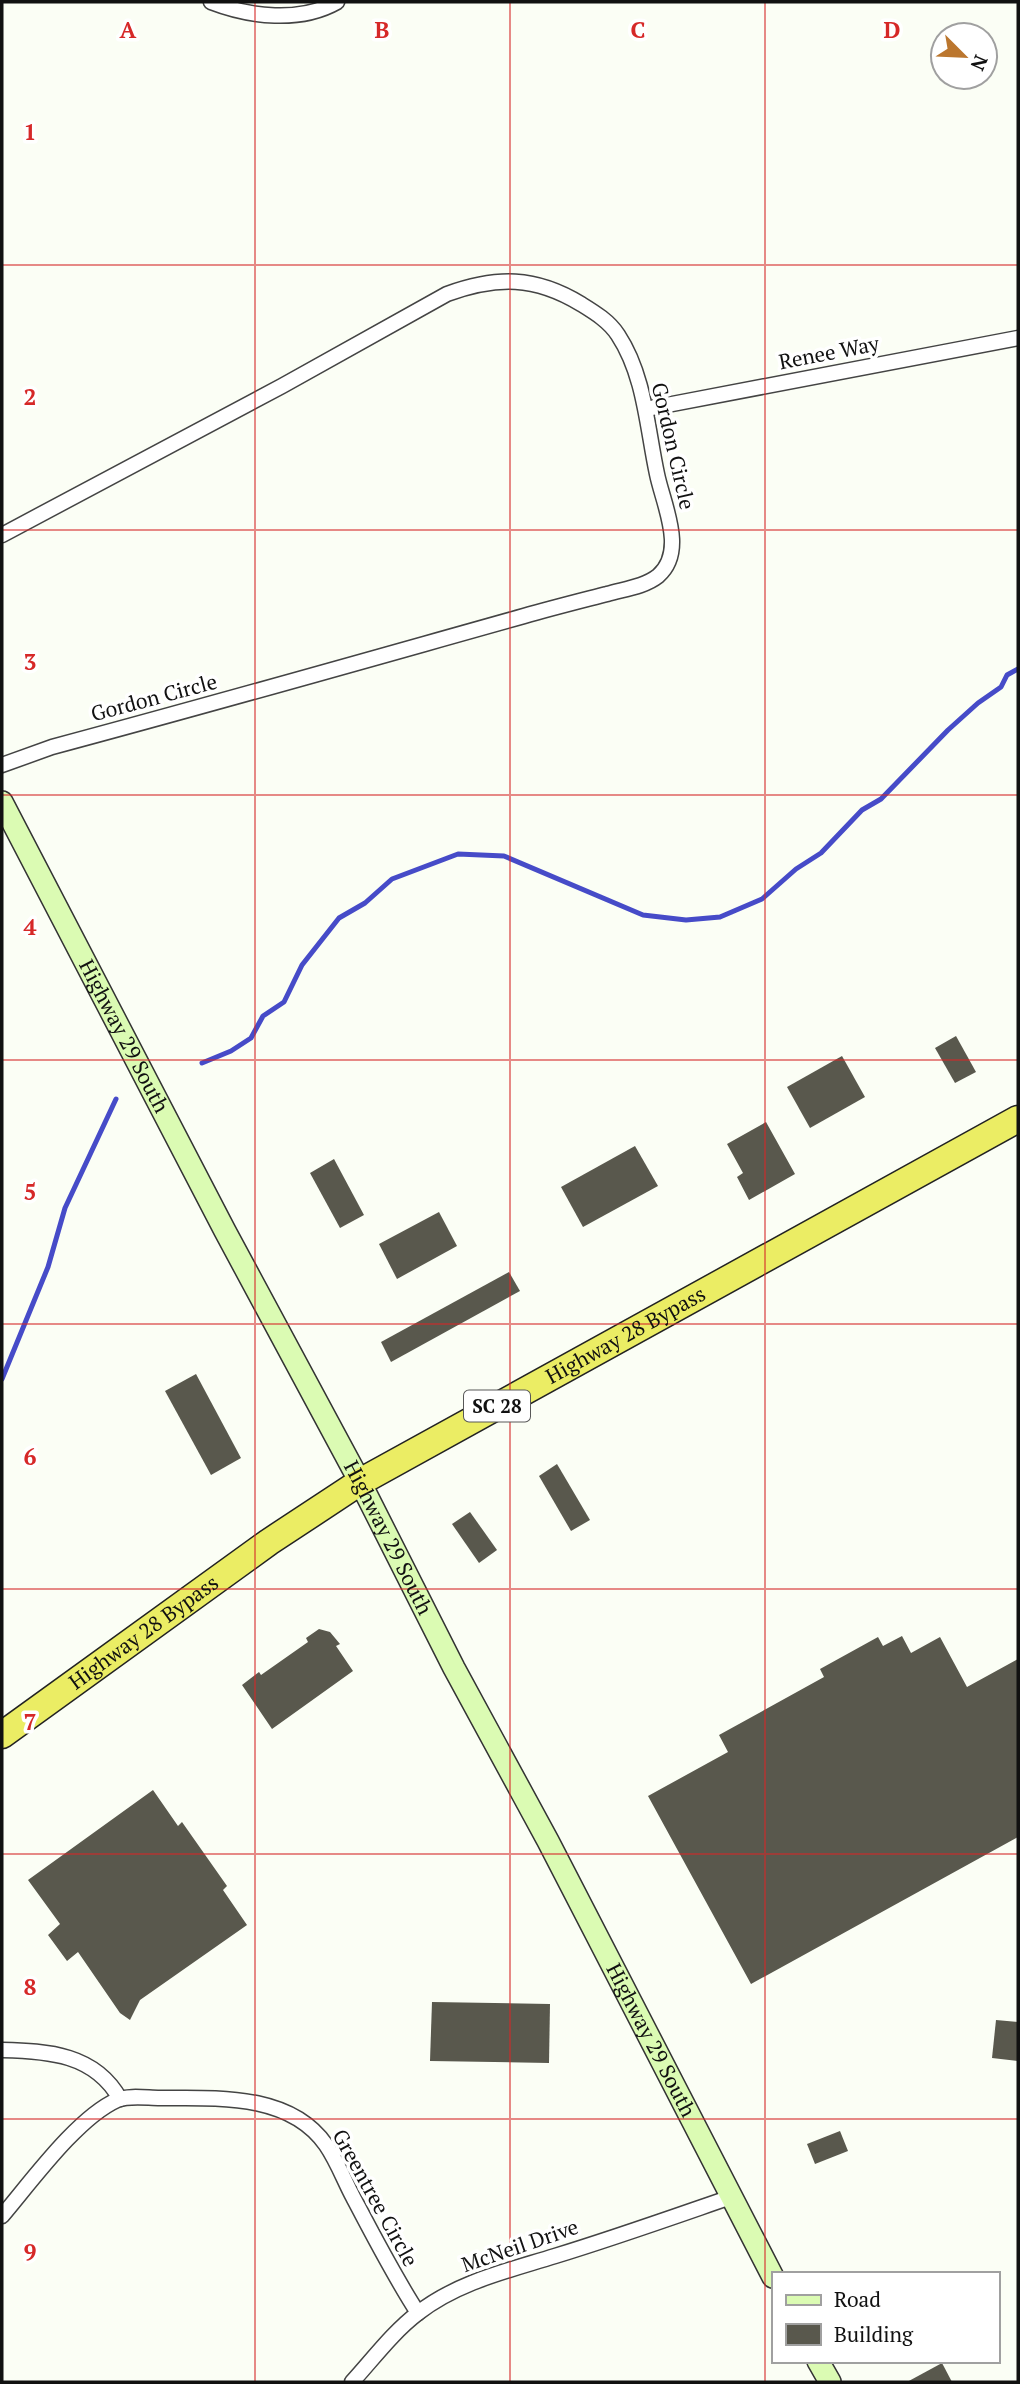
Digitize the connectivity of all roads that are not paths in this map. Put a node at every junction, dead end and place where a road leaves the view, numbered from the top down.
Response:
1 (211, 2) edge
2 (337, 2) edge
3 (1018, 338) edge
4 (646, 409) junction
5 (2, 535) edge
6 (2, 765) edge
7 (2, 802) edge
8 (1018, 1119) edge
9 (360, 1482) junction
10 (2, 1735) edge
11 (2, 2050) edge
12 (120, 2099) junction
13 (731, 2197) junction
14 (2, 2216) edge
15 (772, 2275) edge
16 (418, 2313) junction
17 (819, 2363) edge
18 (352, 2382) edge
19 (830, 2382) edge

1 - 2 street
3 - 4 street, Renee Way
4 - 5 street, Gordon Circle
4 - 6 street, Gordon Circle
7 - 9 main road, Highway 29 South
8 - 9 highway, Highway 28 Bypass / SC 28
9 - 10 highway, Highway 28 Bypass / SC 28
9 - 13 main road, Highway 29 South
11 - 12 street
12 - 14 street
12 - 16 street, Greentree Circle
13 - 15 main road, Highway 29 South
13 - 16 street, McNeil Drive
16 - 18 street, McNeil Drive
17 - 19 main road

